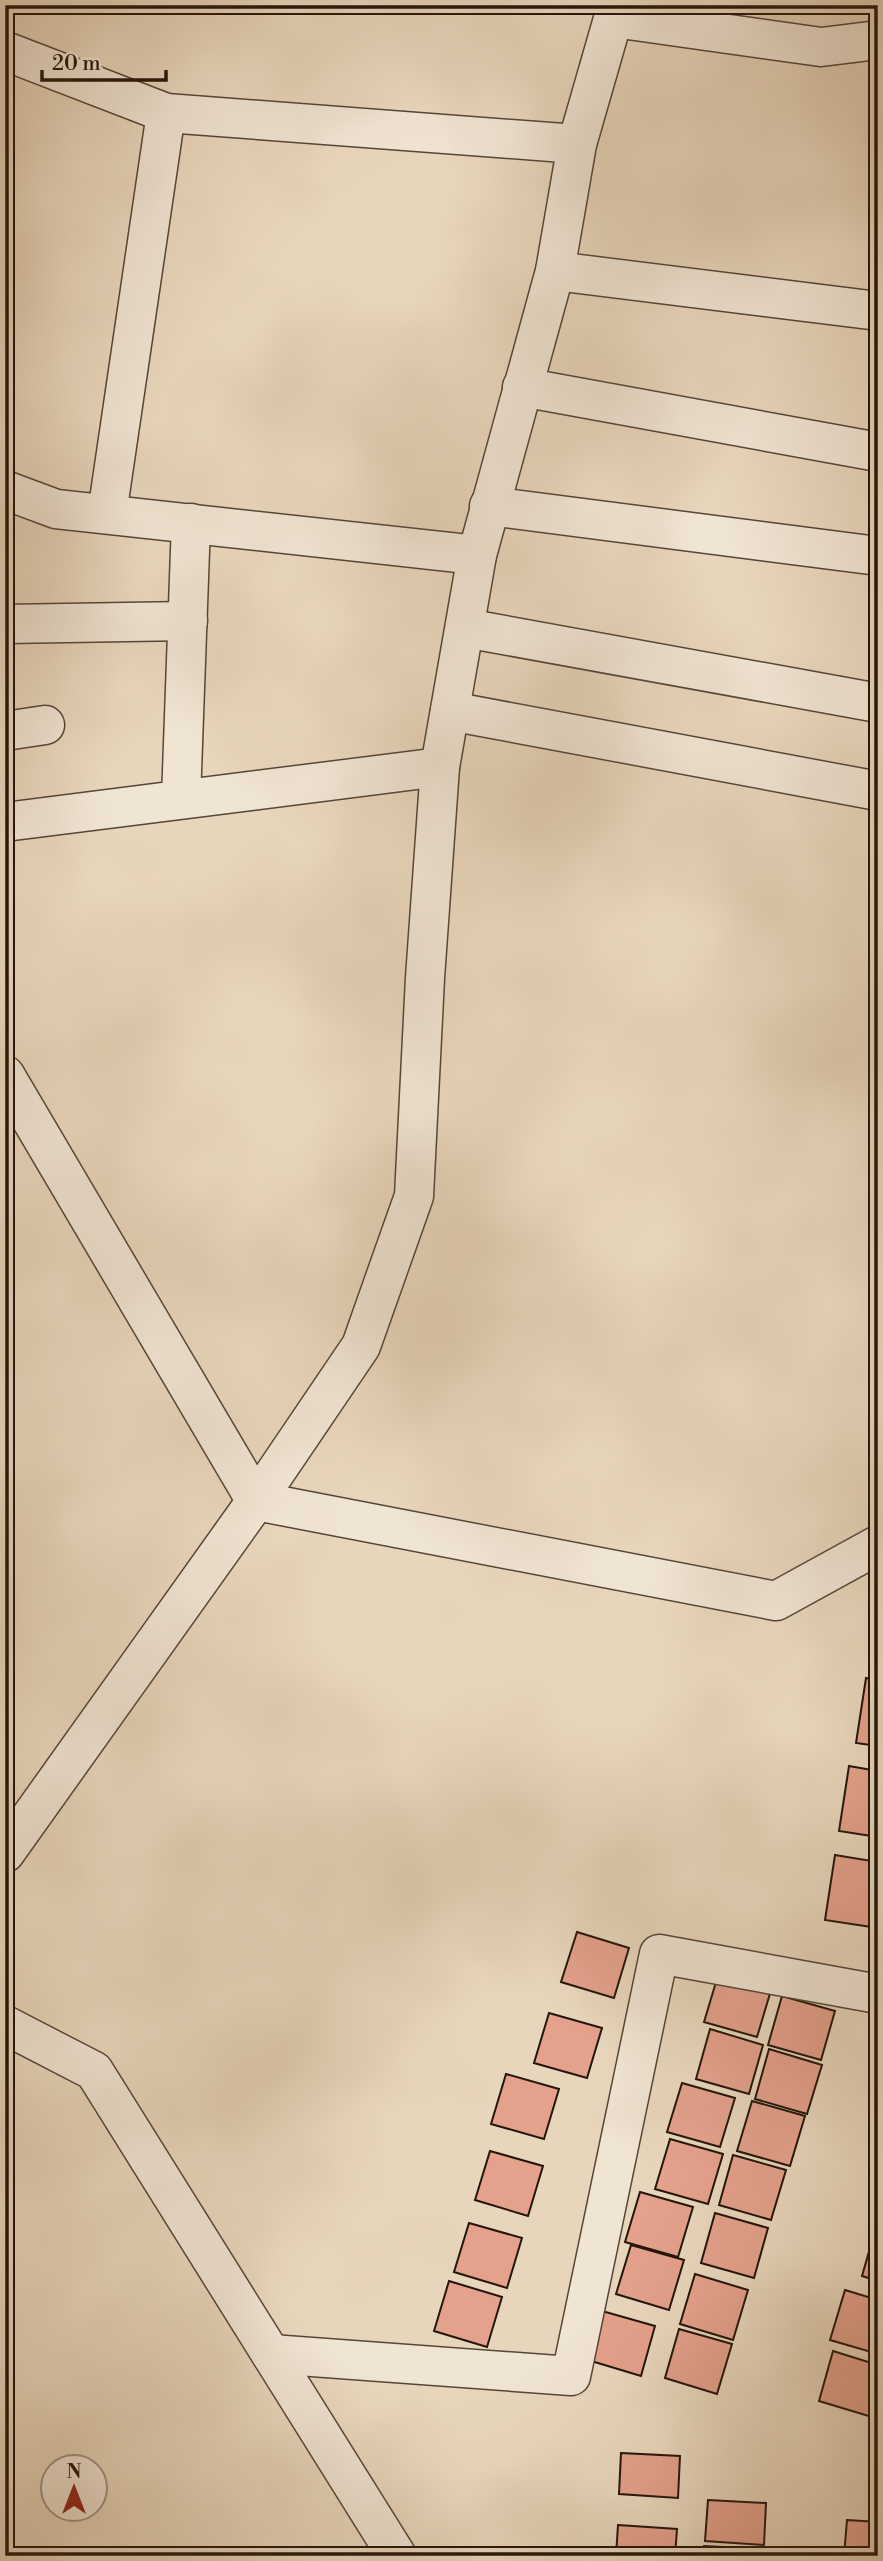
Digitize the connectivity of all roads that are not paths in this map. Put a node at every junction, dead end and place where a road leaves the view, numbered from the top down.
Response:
1 (616, 12) edge
2 (878, 40) edge
3 (5, 51) edge
4 (166, 113) junction
5 (577, 144) junction
6 (555, 271) junction
7 (878, 311) edge
8 (522, 387) junction
9 (878, 452) edge
10 (5, 491) edge
11 (489, 506) junction
12 (107, 514) junction
13 (191, 523) junction
14 (477, 555) junction
15 (878, 556) edge
16 (188, 621) junction
17 (5, 624) edge
18 (465, 628) junction
19 (878, 703) edge
20 (450, 711) junction
21 (45, 724) dead end
22 (5, 731) edge
23 (440, 767) junction
24 (878, 791) edge
25 (181, 799) junction
26 (5, 822) edge
27 (5, 1075) edge
28 (256, 1501) junction
29 (878, 1545) edge
30 (5, 1853) edge
31 (878, 1994) edge
32 (5, 2025) edge
33 (271, 2354) junction
34 (397, 2556) edge

1 - 2 street
1 - 5 street
3 - 4 street
4 - 5 street
4 - 12 street
5 - 6 street
6 - 7 street
6 - 8 street
8 - 9 street
8 - 11 street
10 - 12 street
11 - 14 street
11 - 15 street
12 - 13 street
13 - 14 street
13 - 16 street
14 - 18 street
16 - 17 street
16 - 25 street
18 - 19 street
18 - 20 street
20 - 23 street
20 - 24 street
21 - 22 street
23 - 25 street
23 - 28 street
25 - 26 street
27 - 28 street
28 - 29 street
28 - 30 street
31 - 33 street
32 - 33 street
33 - 34 street

